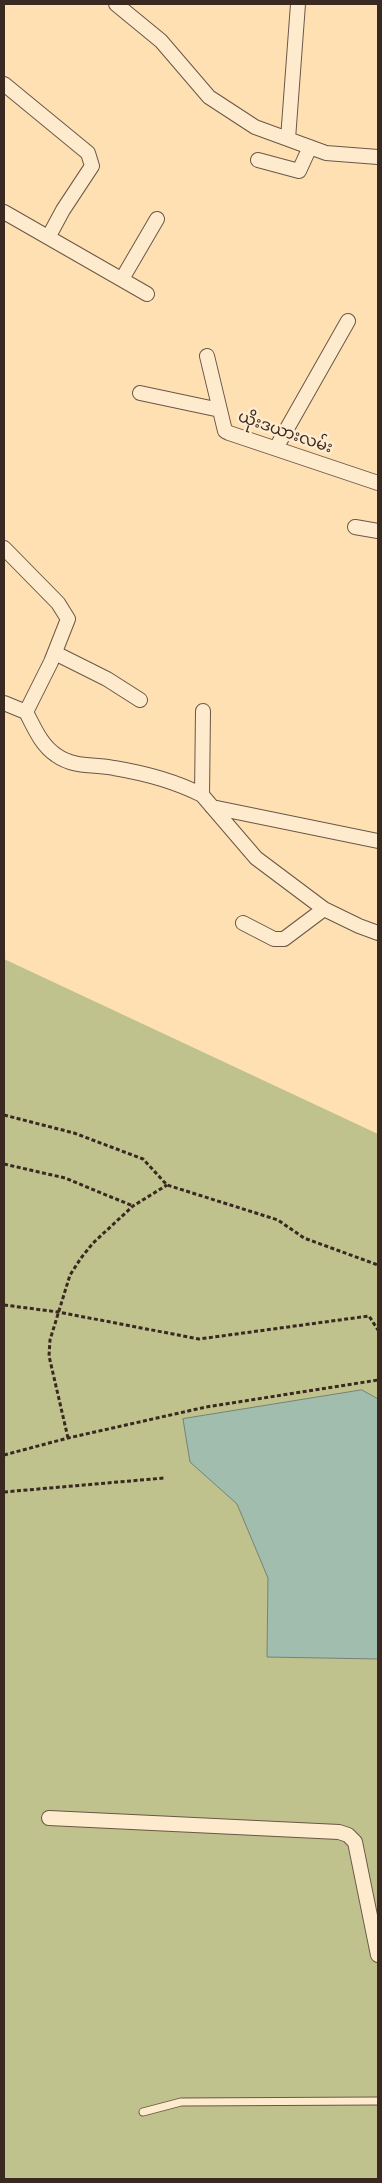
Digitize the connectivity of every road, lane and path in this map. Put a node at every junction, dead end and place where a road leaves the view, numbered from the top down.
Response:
1 (116, 4) edge
2 (298, 4) edge
3 (303, 4) edge
4 (4, 84) edge
5 (288, 139) junction
6 (310, 147) junction
7 (378, 157) edge
8 (258, 160) dead end
9 (4, 212) edge
10 (157, 219) dead end
11 (49, 236) junction
12 (122, 279) junction
13 (147, 294) dead end
14 (348, 321) dead end
15 (207, 356) dead end
16 (140, 393) dead end
17 (220, 410) junction
18 (276, 448) junction
19 (378, 483) edge
20 (355, 527) dead end
21 (378, 531) edge
22 (4, 548) edge
23 (55, 653) junction
24 (140, 700) dead end
25 (4, 703) edge
26 (203, 711) dead end
27 (26, 712) junction
28 (202, 795) junction
29 (212, 807) junction
30 (378, 841) edge
31 (324, 909) junction
32 (243, 923) dead end
33 (378, 933) edge
34 (4, 1114) edge
35 (4, 1164) edge
36 (167, 1185) junction
37 (133, 1206) junction
38 (378, 1265) edge
39 (4, 1305) edge
40 (58, 1312) junction
41 (378, 1330) edge
42 (378, 1380) edge
43 (68, 1438) junction
44 (4, 1455) edge
45 (164, 1478) dead end
46 (4, 1492) edge
47 (49, 1818) dead end
48 (378, 1955) edge
49 (378, 2101) edge
50 (143, 2112) dead end

1 - 5 street
2 - 3 street
2 - 5 street
4 - 11 street
5 - 6 street
6 - 7 street
6 - 8 street
9 - 11 street
10 - 12 street
11 - 12 street
12 - 13 street
14 - 18 street
15 - 17 street, ယိုးဒယားလမ်း
16 - 17 street
17 - 18 street, ယိုးဒယားလမ်း
18 - 19 street, ယိုးဒယားလမ်း
20 - 21 street
22 - 23 street
23 - 24 street
23 - 27 street
25 - 27 street
26 - 28 street
27 - 28 street
28 - 29 street
29 - 30 street
29 - 31 street
31 - 32 street
31 - 33 street
34 - 36 path
35 - 37 path
36 - 37 path
36 - 38 path
37 - 40 path
39 - 40 path
40 - 41 path
40 - 43 path
42 - 43 path
43 - 44 path
45 - 46 path
47 - 48 street
49 - 50 lane

